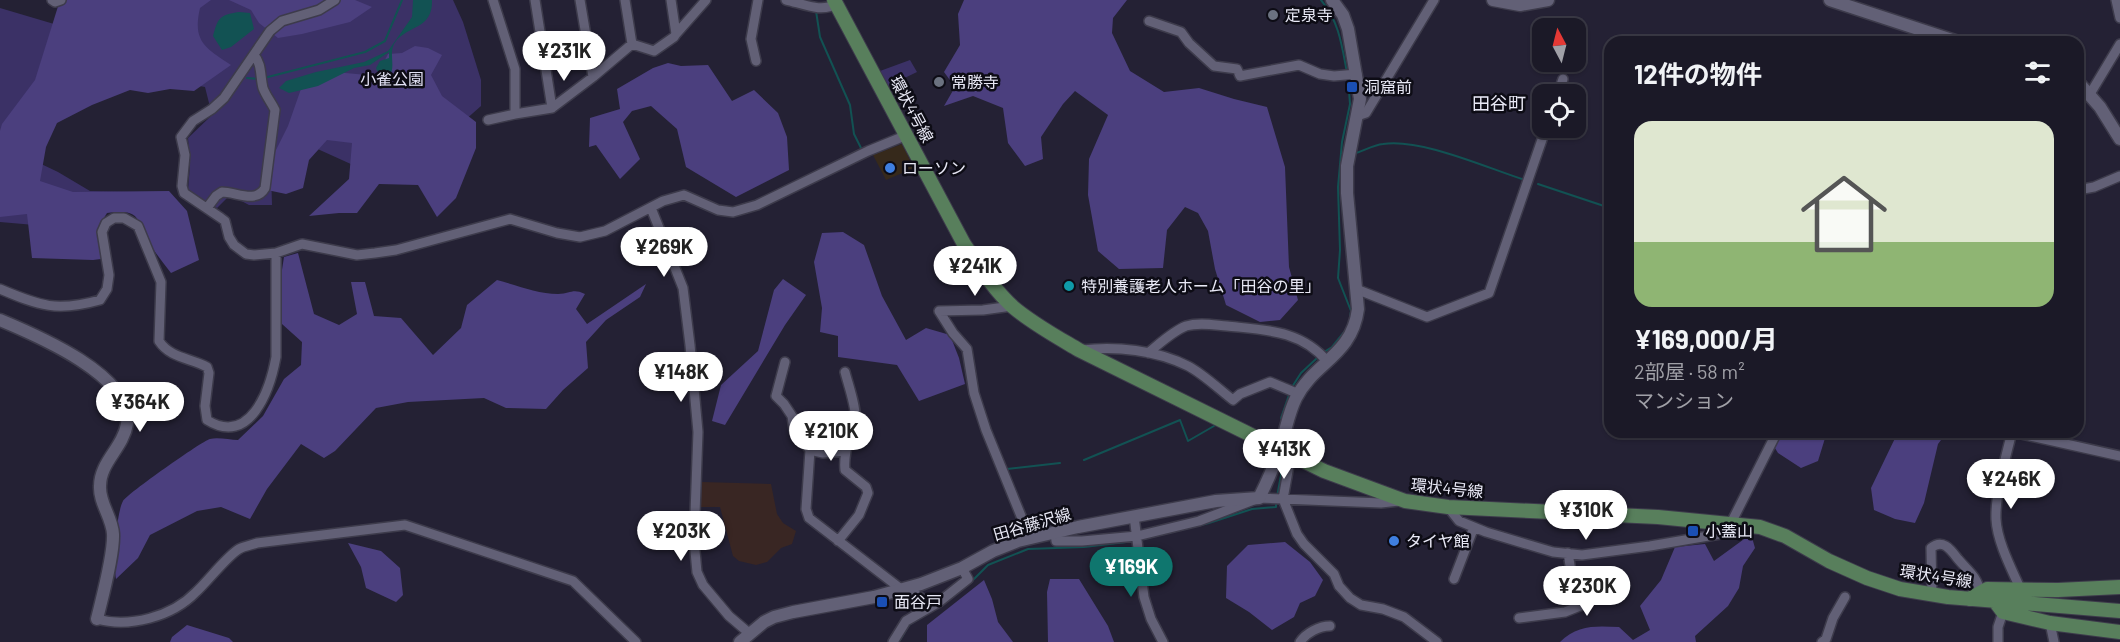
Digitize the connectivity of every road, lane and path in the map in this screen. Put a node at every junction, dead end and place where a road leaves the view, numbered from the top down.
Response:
1 (52, 0) edge
2 (61, 0) edge
3 (335, 0) edge
4 (493, 0) edge
5 (535, 0) edge
6 (580, 0) edge
7 (625, 0) edge
8 (671, 0) edge
9 (706, 0) edge
10 (758, 0) edge
11 (786, 0) edge
12 (1332, 0) edge
13 (1434, 0) edge
14 (1493, 0) edge
15 (1548, 0) edge
16 (1830, 0) edge
17 (2116, 0) edge
18 (836, 1) edge
19 (2120, 18) edge
20 (1149, 21) dead end
21 (676, 34) junction
22 (1940, 36) edge
23 (632, 44) junction
24 (2120, 44) edge
25 (254, 55) junction
26 (756, 61) dead end
27 (1350, 75) junction
28 (593, 77) junction
29 (1563, 79) dead end
30 (1561, 84) edge
31 (2084, 88) edge
32 (2090, 94) junction
33 (552, 108) junction
34 (515, 114) junction
35 (1357, 116) junction
36 (488, 120) dead end
37 (907, 135) junction
38 (1543, 138) edge
39 (2120, 139) edge
40 (2120, 176) edge
41 (2084, 189) edge
42 (207, 208) junction
43 (651, 208) junction
44 (276, 253) junction
45 (0, 288) edge
46 (1356, 289) junction
47 (1012, 306) junction
48 (0, 320) edge
49 (1079, 350) junction
50 (1148, 353) junction
51 (1323, 357) junction
52 (785, 362) dead end
53 (845, 372) dead end
54 (1293, 391) junction
55 (1774, 438) edge
56 (2010, 438) edge
57 (2039, 438) edge
58 (810, 450) junction
59 (846, 451) junction
60 (1286, 451) junction
61 (2120, 456) edge
62 (1259, 498) junction
63 (1279, 499) junction
64 (1405, 501) junction
65 (1448, 507) junction
66 (1134, 516) junction
67 (1731, 523) junction
68 (1474, 527) junction
69 (1055, 533) junction
70 (1030, 538) junction
71 (1137, 539) junction
72 (838, 541) junction
73 (1568, 553) junction
74 (962, 568) junction
75 (1454, 579) dead end
76 (2120, 586) edge
77 (2020, 588) junction
78 (904, 589) junction
79 (1932, 594) junction
80 (1975, 595) junction
81 (1845, 597) dead end
82 (1994, 600) junction
83 (932, 605) junction
84 (2120, 611) edge
85 (2003, 612) junction
86 (1519, 618) dead end
87 (97, 619) joint
88 (2050, 623) junction
89 (1330, 626) dead end
90 (2120, 632) edge
91 (749, 633) junction
92 (1826, 641) edge
93 (636, 642) edge
94 (740, 642) edge
95 (893, 642) edge
96 (1163, 642) edge
97 (1300, 642) edge
98 (1437, 642) edge
99 (1998, 642) edge
100 (2054, 642) edge

1 - 2 street
3 - 25 street
4 - 34 street
5 - 33 street
6 - 28 street
7 - 23 street
8 - 21 street
9 - 21 street
10 - 26 street
11 - 18 street
12 - 27 street
13 - 35 street
14 - 15 street
16 - 22 street
17 - 19 street
18 - 37 main road, 環状4号線
20 - 27 street
21 - 23 street
23 - 28 street
24 - 32 street
25 - 42 street
25 - 42 street
27 - 35 street
28 - 33 street
29 - 30 street
31 - 32 street
32 - 39 street
33 - 34 street
34 - 36 street
35 - 46 street
37 - 43 street
37 - 47 main road, 環状4号線
38 - 46 street
40 - 41 street
42 - 44 street
43 - 44 street
43 - 91 street
44 - 45 street
46 - 51 street
47 - 49 main road, 環状4号線
47 - 70 street
48 - 87 street
49 - 50 street
49 - 60 main road, 環状4号線
50 - 51 street
50 - 54 street
51 - 54 street
52 - 58 street
53 - 59 street
54 - 60 street
55 - 67 street
56 - 77 street
57 - 61 street
58 - 59 street
58 - 72 street
59 - 72 street
60 - 62 street
60 - 63 street
60 - 64 main road, 環状4号線
62 - 63 street
62 - 66 street, 田谷藤沢線
62 - 71 street
63 - 64 street
63 - 98 street
64 - 65 main road, 環状4号線
65 - 67 main road, 環状4号線
65 - 68 street
66 - 69 street, 田谷藤沢線
66 - 71 street
67 - 73 street
67 - 79 main road, 環状4号線
68 - 73 street
68 - 75 street
69 - 70 street, 田谷藤沢線
69 - 71 street
70 - 74 street, 田谷藤沢線
71 - 96 street
72 - 78 street
73 - 86 street
74 - 78 street, 田谷藤沢線
74 - 83 street
76 - 77 main road
77 - 80 main road
78 - 83 street
78 - 91 street, 田谷藤沢線
79 - 80 main road, 環状4号線
79 - 80 street
80 - 82 main road, 環状4号線
81 - 92 street
82 - 84 main road, 環状4号線
82 - 85 main road
83 - 95 street
85 - 88 main road
85 - 99 street
87 - 93 street
88 - 90 main road
88 - 100 street
89 - 97 street
91 - 94 street, 田谷藤沢線

